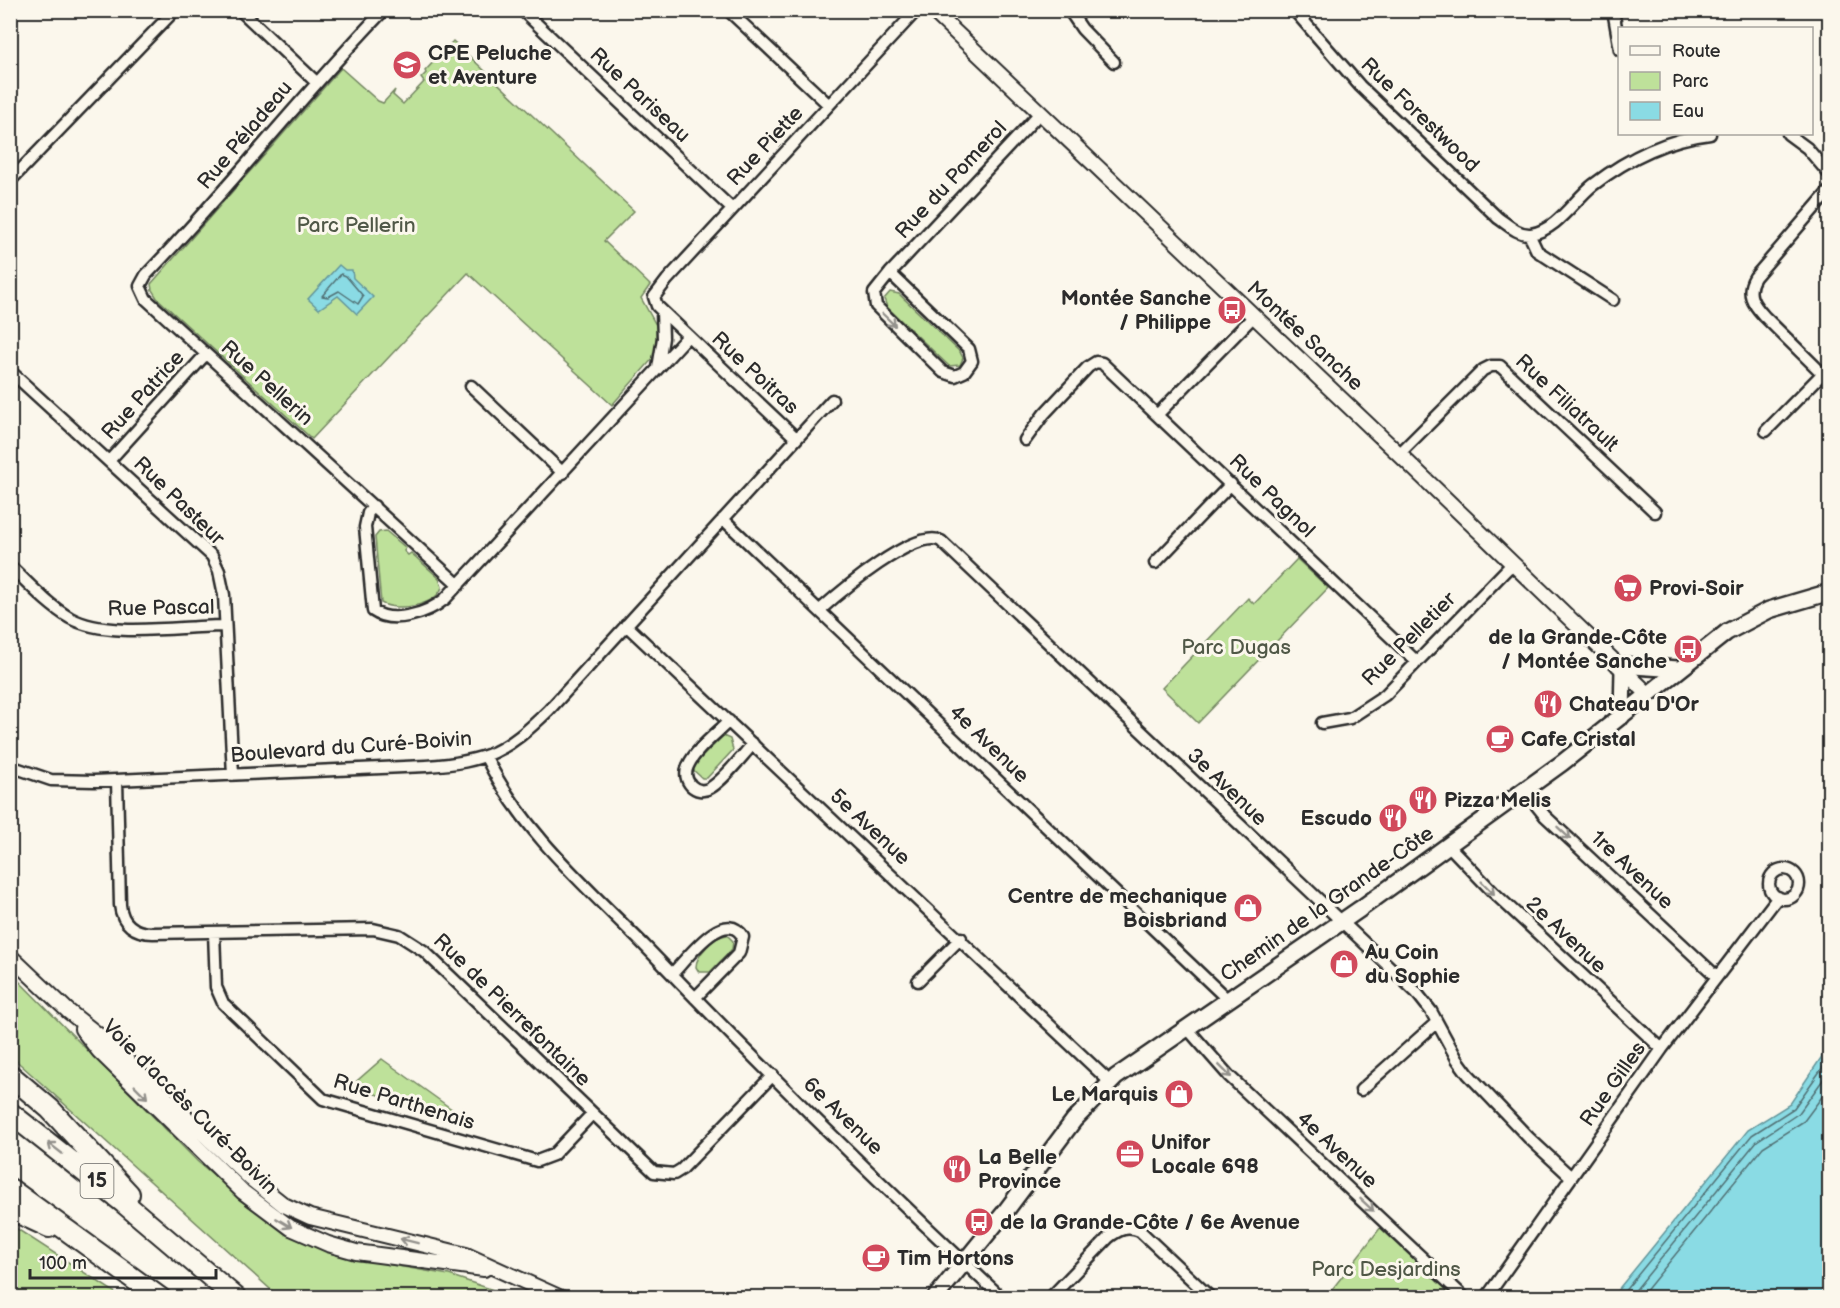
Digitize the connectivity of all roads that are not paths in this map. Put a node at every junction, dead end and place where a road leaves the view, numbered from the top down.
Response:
1 (176, 10) edge
2 (240, 10) edge
3 (384, 10) edge
4 (522, 10) edge
5 (728, 10) edge
6 (916, 10) edge
7 (932, 10) edge
8 (1069, 10) edge
9 (1294, 10) edge
10 (1613, 10) edge
11 (1618, 39) edge
12 (1114, 62) dead end
13 (316, 82) junction
14 (829, 105) junction
15 (1040, 113) junction
16 (1691, 135) edge
17 (1789, 135) edge
18 (1672, 136) edge
19 (1830, 174) edge
20 (10, 181) edge
21 (1830, 190) edge
22 (732, 209) junction
23 (1529, 234) junction
24 (890, 273) junction
25 (140, 286) joint
26 (1613, 300) dead end
27 (662, 311) junction
28 (1254, 316) junction
29 (688, 336) junction
30 (206, 354) junction
31 (658, 368) junction
32 (10, 371) edge
33 (1826, 377) edge
34 (471, 386) dead end
35 (832, 400) dead end
36 (1158, 414) junction
37 (1766, 430) dead end
38 (796, 438) junction
39 (1025, 440) dead end
40 (1399, 453) junction
41 (109, 461) junction
42 (563, 473) junction
43 (1231, 484) junction
44 (374, 506) junction
45 (1655, 512) dead end
46 (723, 519) junction
47 (1155, 563) dead end
48 (1513, 563) junction
49 (10, 566) edge
50 (459, 585) junction
51 (1830, 592) edge
52 (820, 610) junction
53 (626, 625) junction
54 (225, 626) junction
55 (1417, 662) junction
56 (1621, 667) junction
57 (1678, 669) junction
58 (1647, 693) junction
59 (1622, 716) junction
60 (729, 721) junction
61 (1322, 723) dead end
62 (753, 744) junction
63 (486, 757) junction
64 (10, 766) edge
65 (233, 775) junction
66 (117, 780) junction
67 (1524, 790) junction
68 (1448, 845) junction
69 (1778, 897) dead end
70 (1342, 922) junction
71 (214, 932) junction
72 (961, 938) junction
73 (10, 956) edge
74 (672, 974) junction
75 (1716, 976) junction
76 (918, 981) dead end
77 (695, 998) junction
78 (1227, 999) junction
79 (68, 1011) junction
80 (1437, 1022) junction
81 (1186, 1027) junction
82 (1662, 1049) junction
83 (10, 1075) edge
84 (773, 1075) junction
85 (1110, 1082) junction
86 (1361, 1090) dead end
87 (10, 1113) edge
88 (592, 1114) junction
89 (1571, 1177) junction
90 (10, 1189) edge
91 (10, 1209) edge
92 (88, 1245) junction
93 (183, 1250) junction
94 (964, 1262) junction
95 (498, 1271) junction
96 (160, 1298) edge
97 (236, 1298) edge
98 (561, 1298) edge
99 (935, 1298) edge
100 (1002, 1298) edge
101 (1050, 1298) edge
102 (1210, 1298) edge
103 (1465, 1298) edge
104 (1486, 1298) edge

1 - 20 street
2 - 13 street
3 - 13 street, Rue Péladeau
4 - 22 street, Rue Pariseau
5 - 14 street
6 - 14 street, Rue Piette
7 - 15 street, Montée Sanche
8 - 12 street
9 - 23 street, Rue Forestwood
10 - 11 street
13 - 25 street, Rue Péladeau
14 - 22 street, Rue Piette
15 - 24 street, Rue du Pomerol
15 - 28 street, Montée Sanche
16 - 18 street
17 - 19 street
18 - 23 street
21 - 33 street
22 - 27 street, Rue Piette
23 - 26 street, Rue Forestwood
24 -> 24 street, Rue du Pomerol
25 - 30 street, Rue Pellerin
27 - 29 street
27 - 31 street, Rue Piette
28 - 36 street
28 - 40 street, Montée Sanche
29 - 31 street
29 - 38 street, Rue Poitras
30 - 41 street, Rue Patrice
30 - 44 street, Rue Pellerin
31 - 42 street
32 - 41 street, Rue Pasteur
33 - 37 street
34 - 42 street
35 - 38 street, Boulevard du Curé-Boivin
36 - 39 street, Rue Pagnol
36 - 43 street, Rue Pagnol
38 - 46 street, Boulevard du Curé-Boivin
40 - 45 street, Rue Filiatrault
40 - 48 street, Montée Sanche
41 - 54 street, Rue Pasteur
42 - 50 street
43 - 47 street
43 - 55 street, Rue Pagnol
44 - 50 street, Rue Pellerin
44 - 50 street
46 - 52 street, 4e Avenue
46 - 53 street, Boulevard du Curé-Boivin
48 - 55 street, Rue Pelletier
48 - 56 street, Montée Sanche
49 - 54 street, Rue Pascal
51 - 57 main road, Chemin de la Grande-Côte
52 - 70 street, 3e Avenue
52 - 78 street, 4e Avenue
53 - 60 street, 5e Avenue
53 - 63 street, Boulevard du Curé-Boivin
54 - 65 street, Rue Pasteur
55 - 61 street, Rue Pelletier
56 - 57 main road
56 - 58 street, Montée Sanche
56 - 59 main road
57 - 58 main road, Chemin de la Grande-Côte
58 - 59 main road, Chemin de la Grande-Côte
59 - 67 main road, Chemin de la Grande-Côte
60 - 62 street, 5e Avenue
60 - 62 street
62 - 72 street, 5e Avenue
63 - 65 street, Boulevard du Curé-Boivin
63 - 74 street, 6e Avenue
64 - 66 street, Boulevard du Curé-Boivin
65 - 66 street, Boulevard du Curé-Boivin
66 - 71 street, Rue de Pierrefontaine
67 - 68 main road, Chemin de la Grande-Côte
67 -> 75 street, 1re Avenue
68 - 70 main road, Chemin de la Grande-Côte
68 -> 82 street, 2e Avenue
69 - 75 street, Rue Gilles
70 - 78 main road, Chemin de la Grande-Côte
70 - 80 street, 3e Avenue
71 - 88 street, Rue de Pierrefontaine
71 - 88 street, Rue Parthenais
72 - 76 street
72 - 85 street, 5e Avenue
73 - 79 street, Voie d'accès Curé-Boivin
74 - 77 street, 6e Avenue
74 - 77 street
75 - 82 street, Rue Gilles
77 - 84 street, 6e Avenue
78 - 81 main road, Chemin de la Grande-Côte
95 -> 79 street, Voie d'accès Curé-Boivin
79 -> 95 street, Voie d'accès Curé-Boivin
80 - 86 street
80 - 89 street, 3e Avenue
81 - 85 main road, Chemin de la Grande-Côte
81 -> 103 street, 4e Avenue
82 - 89 street, Rue Gilles
83 - 93 highway
84 - 88 street, Rue de Pierrefontaine
84 - 94 street, 6e Avenue
85 - 94 main road, Chemin de la Grande-Côte
93 -> 87 highway, 15
89 - 104 street, Rue Gilles
90 - 92 highway
91 - 92 highway
92 - 96 highway
93 - 97 highway, 15
94 - 99 main road, Chemin de la Grande-Côte
94 - 100 street, 6e Avenue
95 - 98 street, Voie d'accès Curé-Boivin
101 - 102 street

